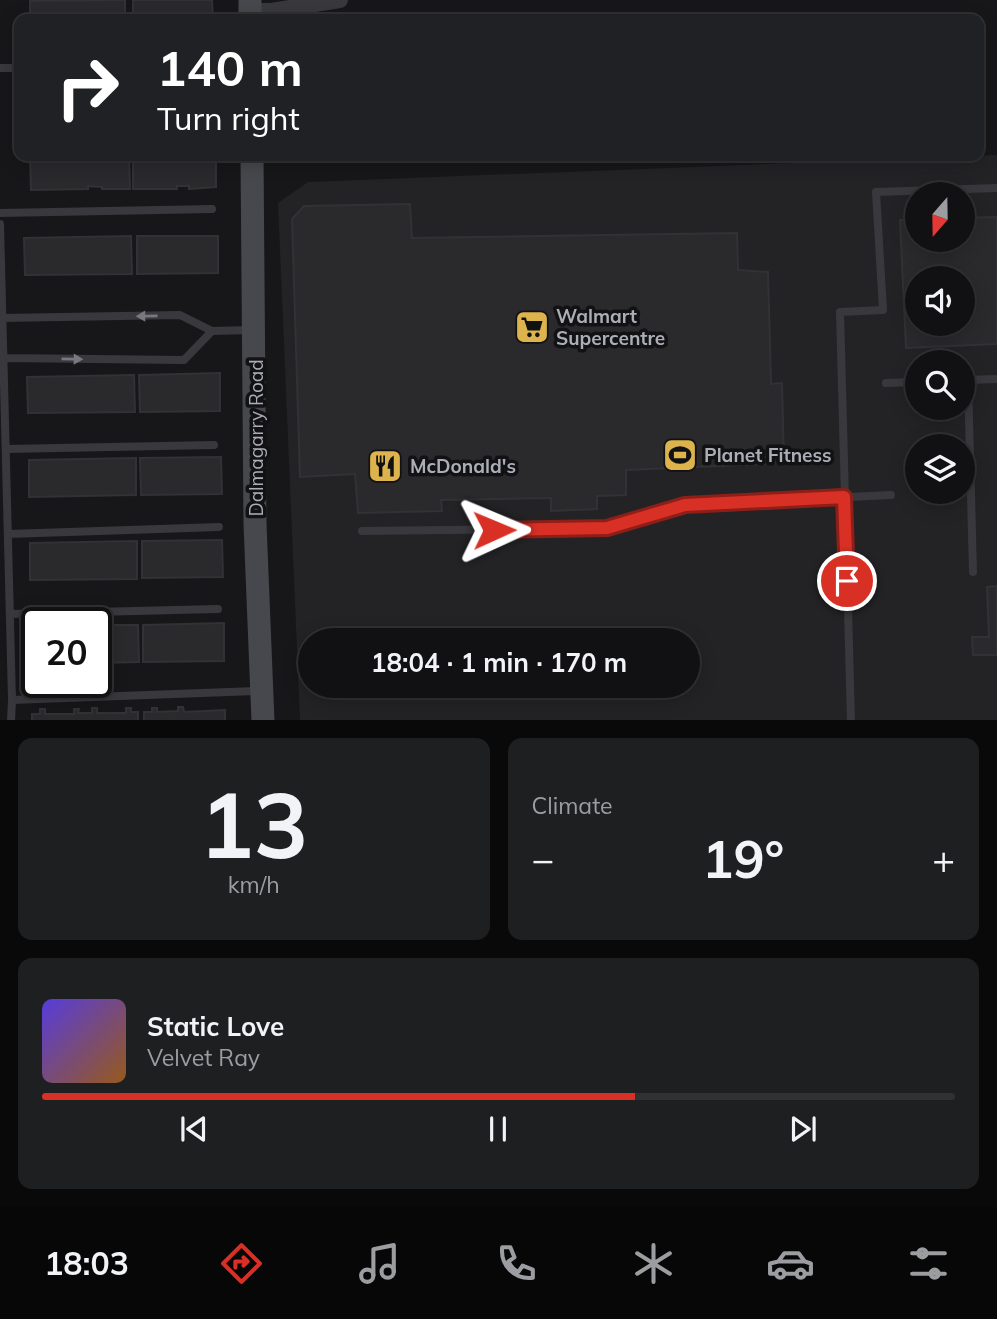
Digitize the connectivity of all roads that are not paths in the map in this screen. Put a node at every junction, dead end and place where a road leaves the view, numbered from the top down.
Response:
1 (340, 0) edge
2 (250, 10) edge
3 (253, 161) edge
4 (997, 188) edge
5 (212, 209) dead end
6 (0, 213) edge
7 (0, 224) edge
8 (2, 318) junction
9 (256, 330) junction
10 (212, 331) junction
11 (4, 358) junction
12 (997, 379) edge
13 (975, 380) edge
14 (905, 382) edge
15 (886, 383) dead end
16 (967, 420) edge
17 (214, 445) dead end
18 (6, 449) junction
19 (891, 495) dead end
20 (844, 497) junction
21 (219, 527) dead end
22 (362, 531) dead end
23 (8, 534) junction
24 (973, 572) dead end
25 (218, 610) dead end
26 (10, 614) junction
27 (262, 691) junction
28 (12, 700) junction
29 (11, 720) edge
30 (263, 720) edge
31 (850, 720) edge

1 - 2 street
3 - 9 street, Dalmagarry Road
4 - 20 lane
5 - 6 lane
7 - 8 lane
10 -> 8 lane
8 - 11 lane
9 - 10 lane
9 - 27 street, Dalmagarry Road
11 -> 10 lane
11 - 18 lane
12 - 13 lane
14 - 15 lane
16 - 24 lane
17 - 18 lane
18 - 23 lane
19 - 20 lane
20 - 22 lane
20 - 31 lane
21 - 23 lane
23 - 26 lane
25 - 26 lane
26 - 28 lane
27 - 28 lane
27 - 30 street, Dalmagarry Road
28 - 29 lane

